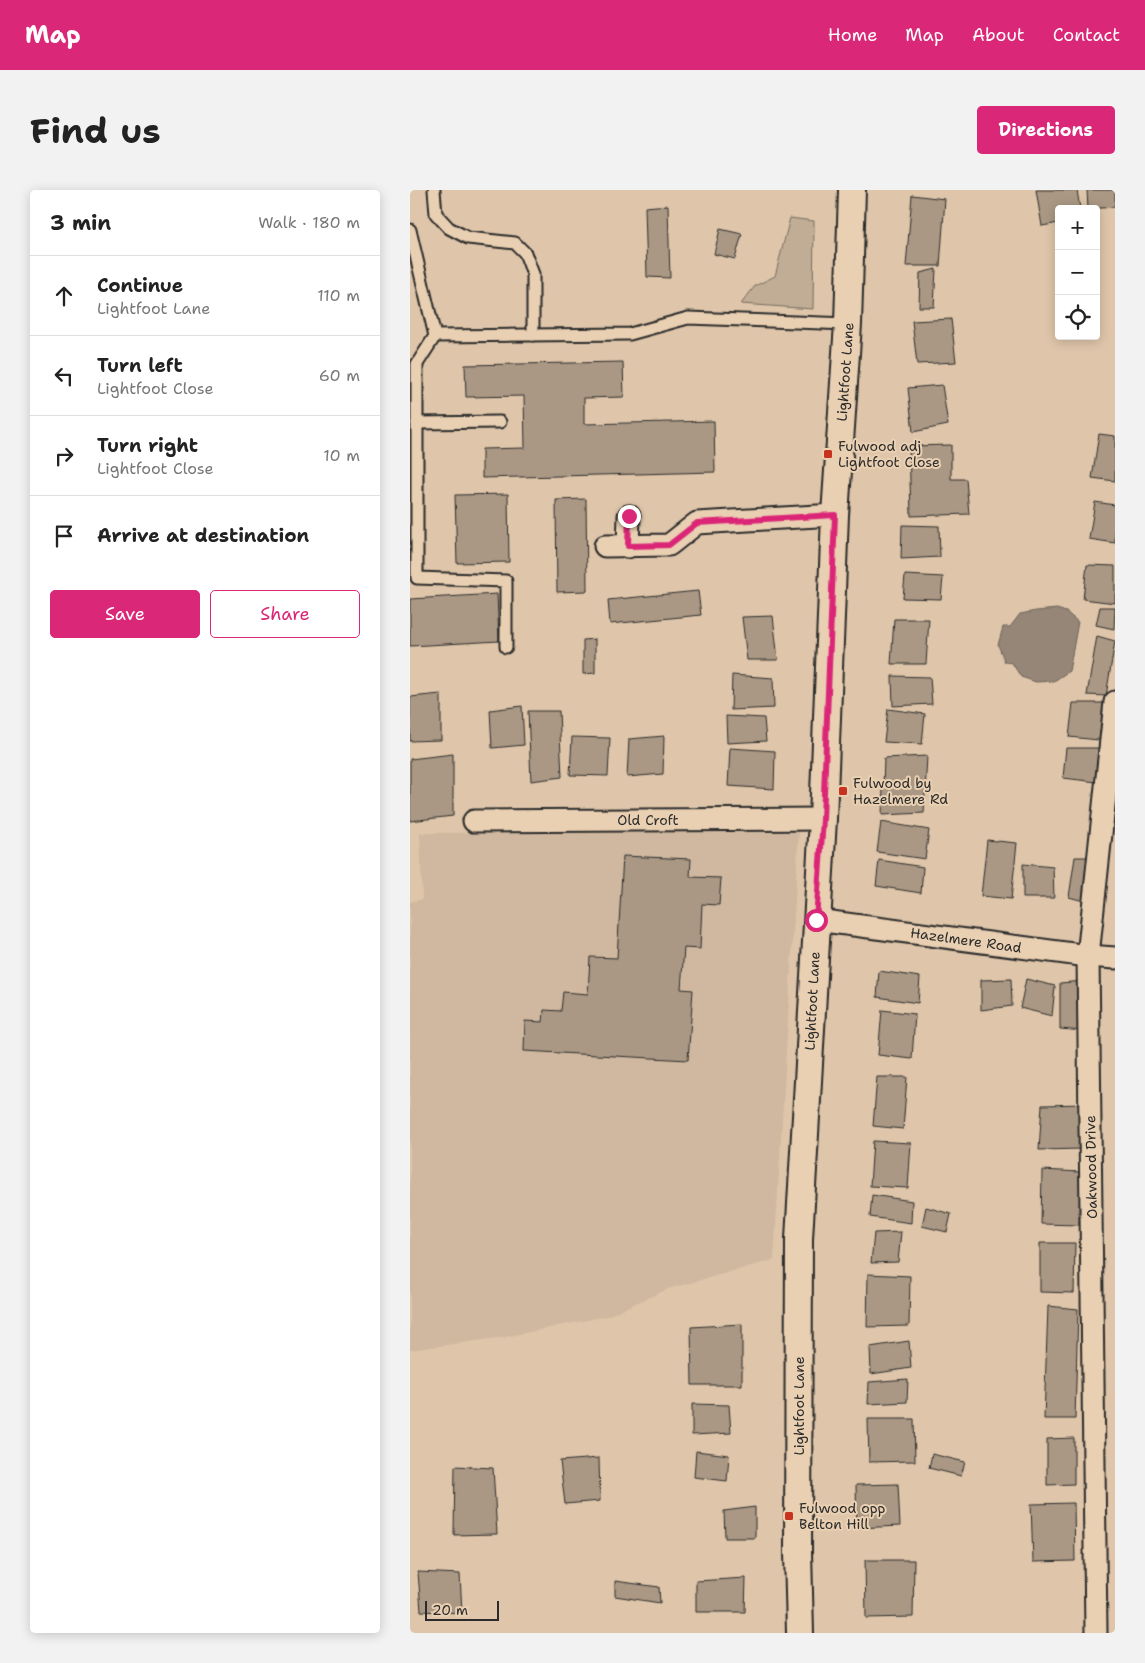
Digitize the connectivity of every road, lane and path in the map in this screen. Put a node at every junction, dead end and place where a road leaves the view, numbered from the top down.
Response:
1 (434, 190) edge
2 (852, 190) edge
3 (410, 230) edge
4 (848, 324) junction
5 (533, 335) junction
6 (435, 336) junction
7 (500, 422) dead end
8 (417, 423) junction
9 (835, 515) junction
10 (629, 516) dead end
11 (605, 546) dead end
12 (628, 546) junction
13 (506, 647) dead end
14 (1115, 702) edge
15 (823, 819) junction
16 (474, 820) dead end
17 (816, 920) junction
18 (1088, 956) junction
19 (1115, 958) edge
20 (800, 1633) edge
21 (1096, 1633) edge

1 - 5 lane
2 - 4 street, Lightfoot Lane
3 - 6 lane
4 - 5 lane
4 - 9 street, Lightfoot Lane
5 - 6 lane
6 - 8 lane
7 - 8 lane
8 - 13 lane
9 - 12 street
9 - 15 street, Lightfoot Lane
10 - 12 street
11 - 12 street
14 - 18 street, Oakwood Drive
15 - 16 street, Old Croft
15 - 17 street, Lightfoot Lane
17 - 18 street, Hazelmere Road
17 - 20 street, Lightfoot Lane
18 - 19 street, Hazelmere Road
18 - 21 street, Oakwood Drive

